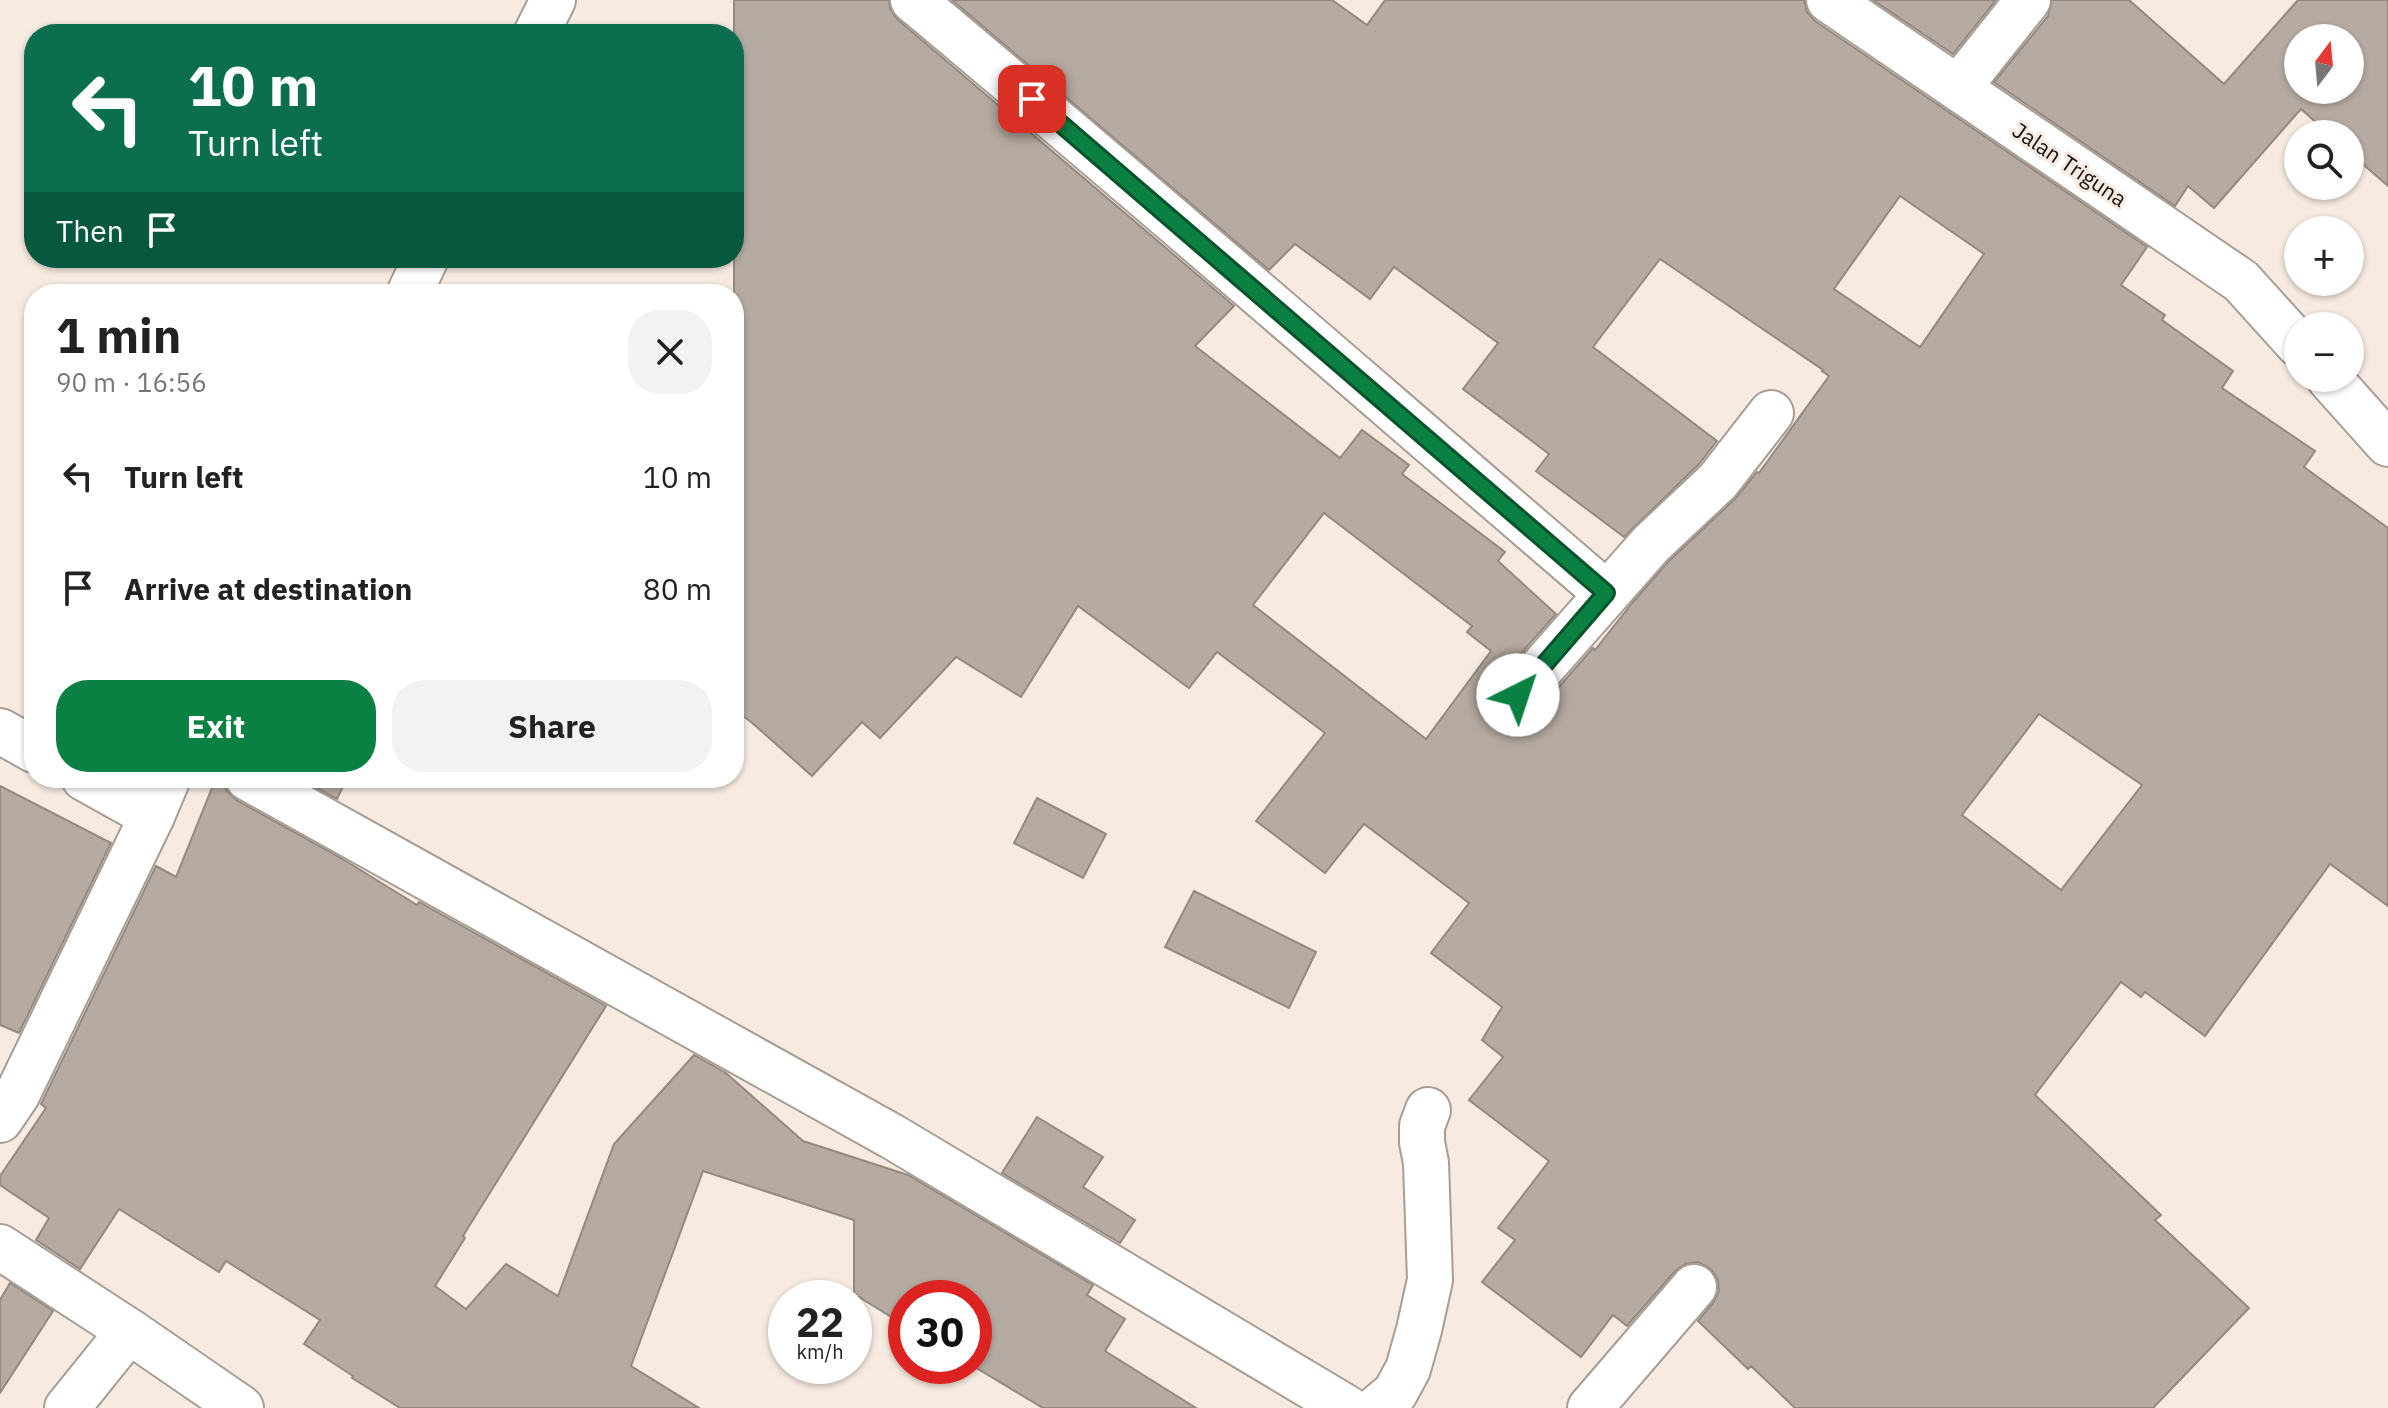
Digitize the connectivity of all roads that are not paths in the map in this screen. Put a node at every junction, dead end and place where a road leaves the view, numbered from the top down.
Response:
1 (553, 0) edge
2 (913, 0) edge
3 (1829, 0) edge
4 (2028, 0) edge
5 (541, 24) edge
6 (1958, 88) junction
7 (2284, 329) edge
8 (2342, 392) edge
9 (1771, 413) dead end
10 (2388, 444) edge
11 (1606, 593) junction
12 (1518, 695) dead end
13 (0, 731) edge
14 (24, 744) edge
15 (124, 788) edge
16 (266, 788) edge
17 (160, 797) edge
18 (1428, 1110) dead end
19 (0, 1120) edge
20 (0, 1247) edge
21 (1694, 1287) dead end
22 (129, 1331) junction
23 (1348, 1406) edge
24 (67, 1408) edge
25 (241, 1408) edge
26 (1590, 1408) edge

1 - 5 street
2 - 11 street
3 - 6 street, Jalan Triguna
4 - 6 street
6 - 7 street, Jalan Triguna
8 - 10 street
9 - 11 street
11 - 12 street
13 - 14 street
15 - 17 street
16 - 23 street
17 - 19 street
18 - 23 street
20 - 22 street
21 - 26 street
22 - 24 street
22 - 25 street

